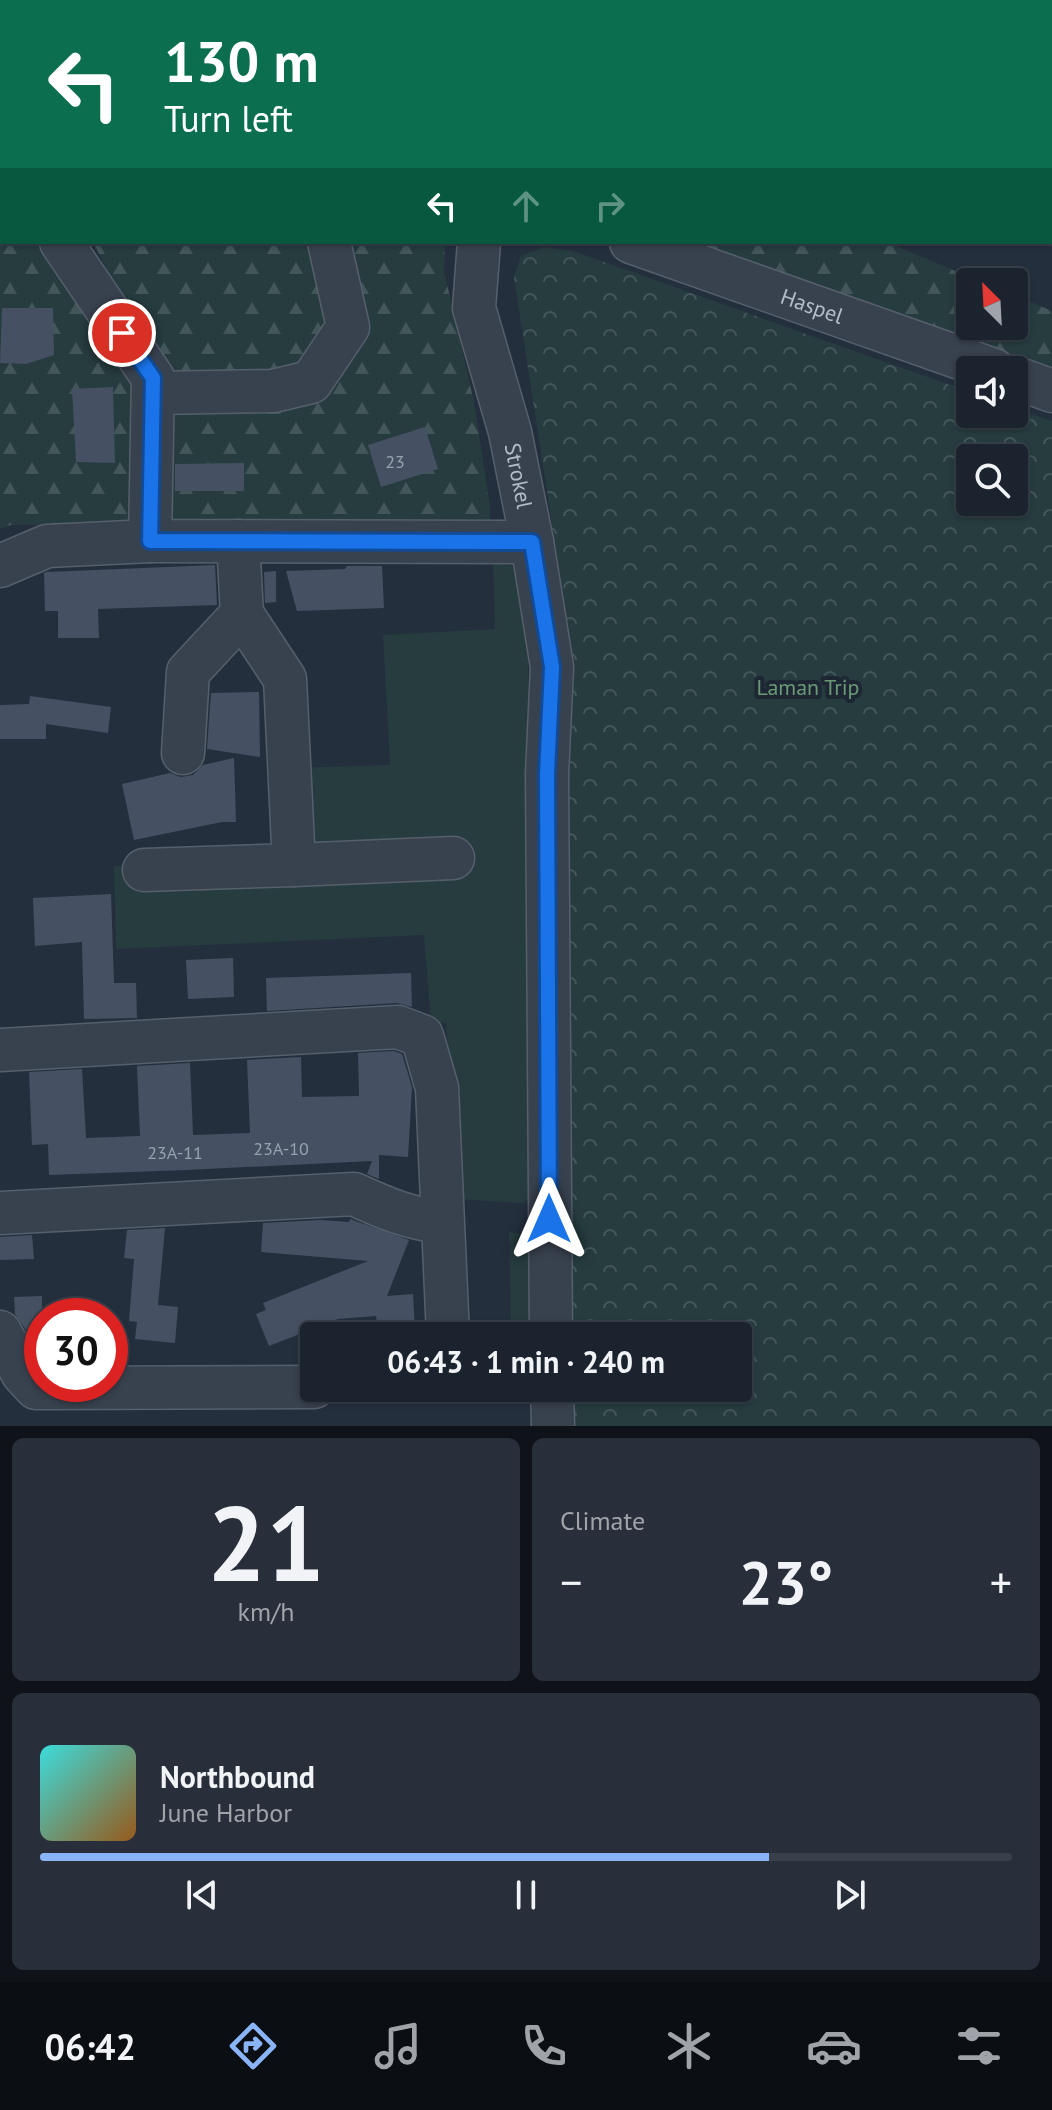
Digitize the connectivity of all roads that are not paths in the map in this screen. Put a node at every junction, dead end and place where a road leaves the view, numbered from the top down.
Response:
1 (62, 244) edge
2 (329, 244) edge
3 (479, 244) edge
4 (637, 244) edge
5 (956, 357) edge
6 (1028, 382) edge
7 (1052, 391) edge
8 (153, 393) junction
9 (150, 541) junction
10 (238, 541) junction
11 (532, 542) junction
12 (0, 566) edge
13 (242, 614) junction
14 (183, 753) dead end
15 (453, 858) dead end
16 (294, 865) junction
17 (144, 870) dead end
18 (0, 1050) edge
19 (0, 1213) edge
20 (442, 1222) junction
21 (447, 1322) edge
22 (551, 1322) edge
23 (0, 1332) edge
24 (300, 1387) edge
25 (552, 1402) edge
26 (553, 1426) edge

1 - 8 street
2 - 8 street
3 - 11 street, Strokel
4 - 5 street, Haspel
6 - 7 street
8 - 9 street
9 - 10 street
9 - 12 street
10 - 11 street
10 - 13 street
11 - 22 street, Strokel
13 - 14 street
13 - 16 street
15 - 16 street
16 - 17 street
18 - 20 street
19 - 20 street
20 - 21 street
23 - 24 street
25 - 26 street

